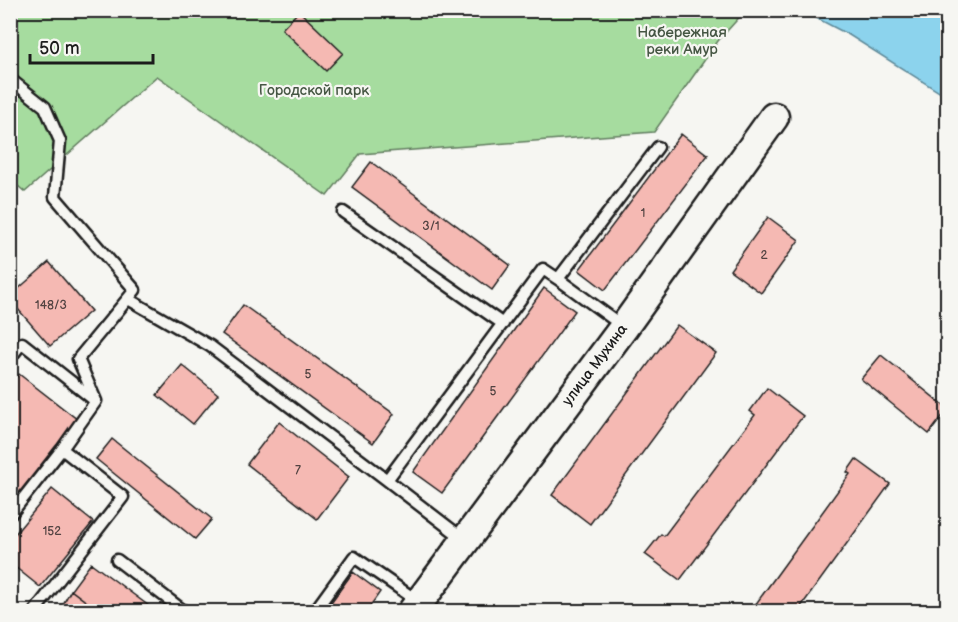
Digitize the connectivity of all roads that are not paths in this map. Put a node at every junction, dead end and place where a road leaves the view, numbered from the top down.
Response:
1 (10, 79) edge
2 (774, 117) dead end
3 (658, 147) dead end
4 (343, 212) dead end
5 (558, 279) junction
6 (128, 299) junction
7 (503, 324) junction
8 (624, 327) junction
9 (10, 358) edge
10 (96, 401) junction
11 (62, 449) junction
12 (387, 480) junction
13 (10, 515) edge
14 (465, 540) junction
15 (117, 560) dead end
16 (415, 607) edge
17 (34, 612) edge
18 (185, 612) edge
19 (314, 612) edge

1 - 6 lane
2 - 8 street, улица Мухина
3 - 5 lane
4 - 7 lane
5 - 7 lane
5 - 8 lane
6 - 10 lane
6 - 12 lane
7 - 12 lane
8 - 14 street, улица Мухина
9 - 10 lane
10 - 11 lane
11 - 13 lane
11 - 17 lane
12 - 14 lane
14 - 16 street, улица Мухина
15 - 18 lane
16 - 19 lane

